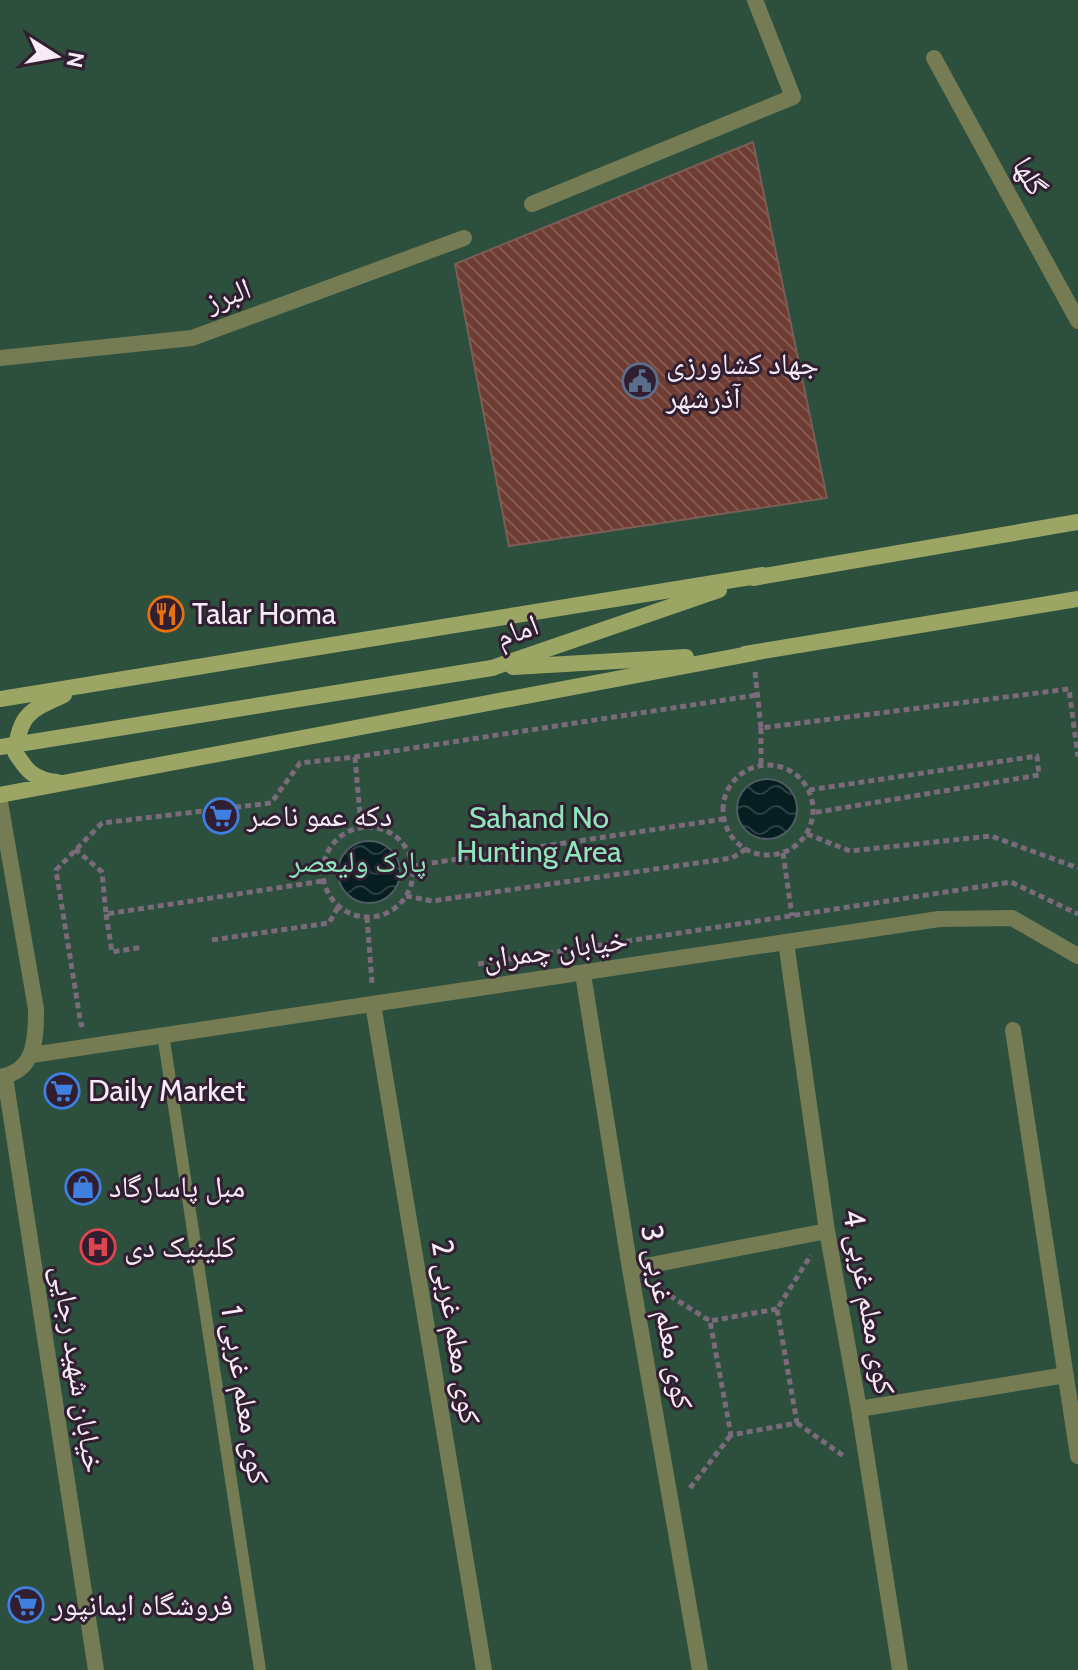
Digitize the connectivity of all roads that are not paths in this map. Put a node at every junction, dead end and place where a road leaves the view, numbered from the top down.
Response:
1 (755, 0) edge
2 (934, 58) dead end
3 (532, 204) dead end
4 (464, 238) dead end
5 (1078, 321) edge
6 (0, 358) edge
7 (1078, 522) edge
8 (763, 575) junction
9 (1078, 599) edge
10 (754, 653) junction
11 (492, 668) junction
12 (83, 686) junction
13 (0, 699) edge
14 (0, 747) edge
15 (73, 783) junction
16 (0, 795) edge
17 (0, 802) edge
18 (5, 857) edge
19 (791, 941) junction
20 (1078, 956) edge
21 (583, 974) junction
22 (373, 1004) junction
23 (1013, 1030) dead end
24 (163, 1034) junction
25 (32, 1055) junction
26 (2, 1077) edge
27 (827, 1231) junction
28 (630, 1269) junction
29 (1066, 1375) junction
30 (859, 1409) junction
31 (1078, 1456) edge
32 (96, 1670) edge
33 (260, 1670) edge
34 (484, 1670) edge
35 (700, 1670) edge
36 (900, 1670) edge

1 - 3 street
2 - 5 street, گلها
4 - 6 street, البرز
7 - 8 main road, امام
8 - 11 main road, امام
8 - 12 main road
9 - 10 main road, امام
10 - 11 main road, امام
10 - 15 main road
11 - 14 main road, bridge
12 - 13 main road
12 - 15 main road
15 - 16 main road
17 - 18 street
18 - 25 street
19 - 20 street, خیابان چمران
19 - 21 street, خیابان چمران
19 - 27 street, کوی معلم غربی 4
21 - 22 street, خیابان چمران
21 - 28 street, کوی معلم غربی 3
22 - 24 street, خیابان چمران
22 - 34 street, کوی معلم غربی 2
23 - 29 street
24 - 25 street, خیابان چمران
24 - 33 lane, کوی معلم غربی 1
25 - 26 street
26 - 32 street, خیابان شهید رجایی
27 - 28 street
27 - 30 street, کوی معلم غربی 4
28 - 35 street, کوی معلم غربی 3
29 - 30 street
29 - 31 street
30 - 36 street, کوی معلم غربی 4

